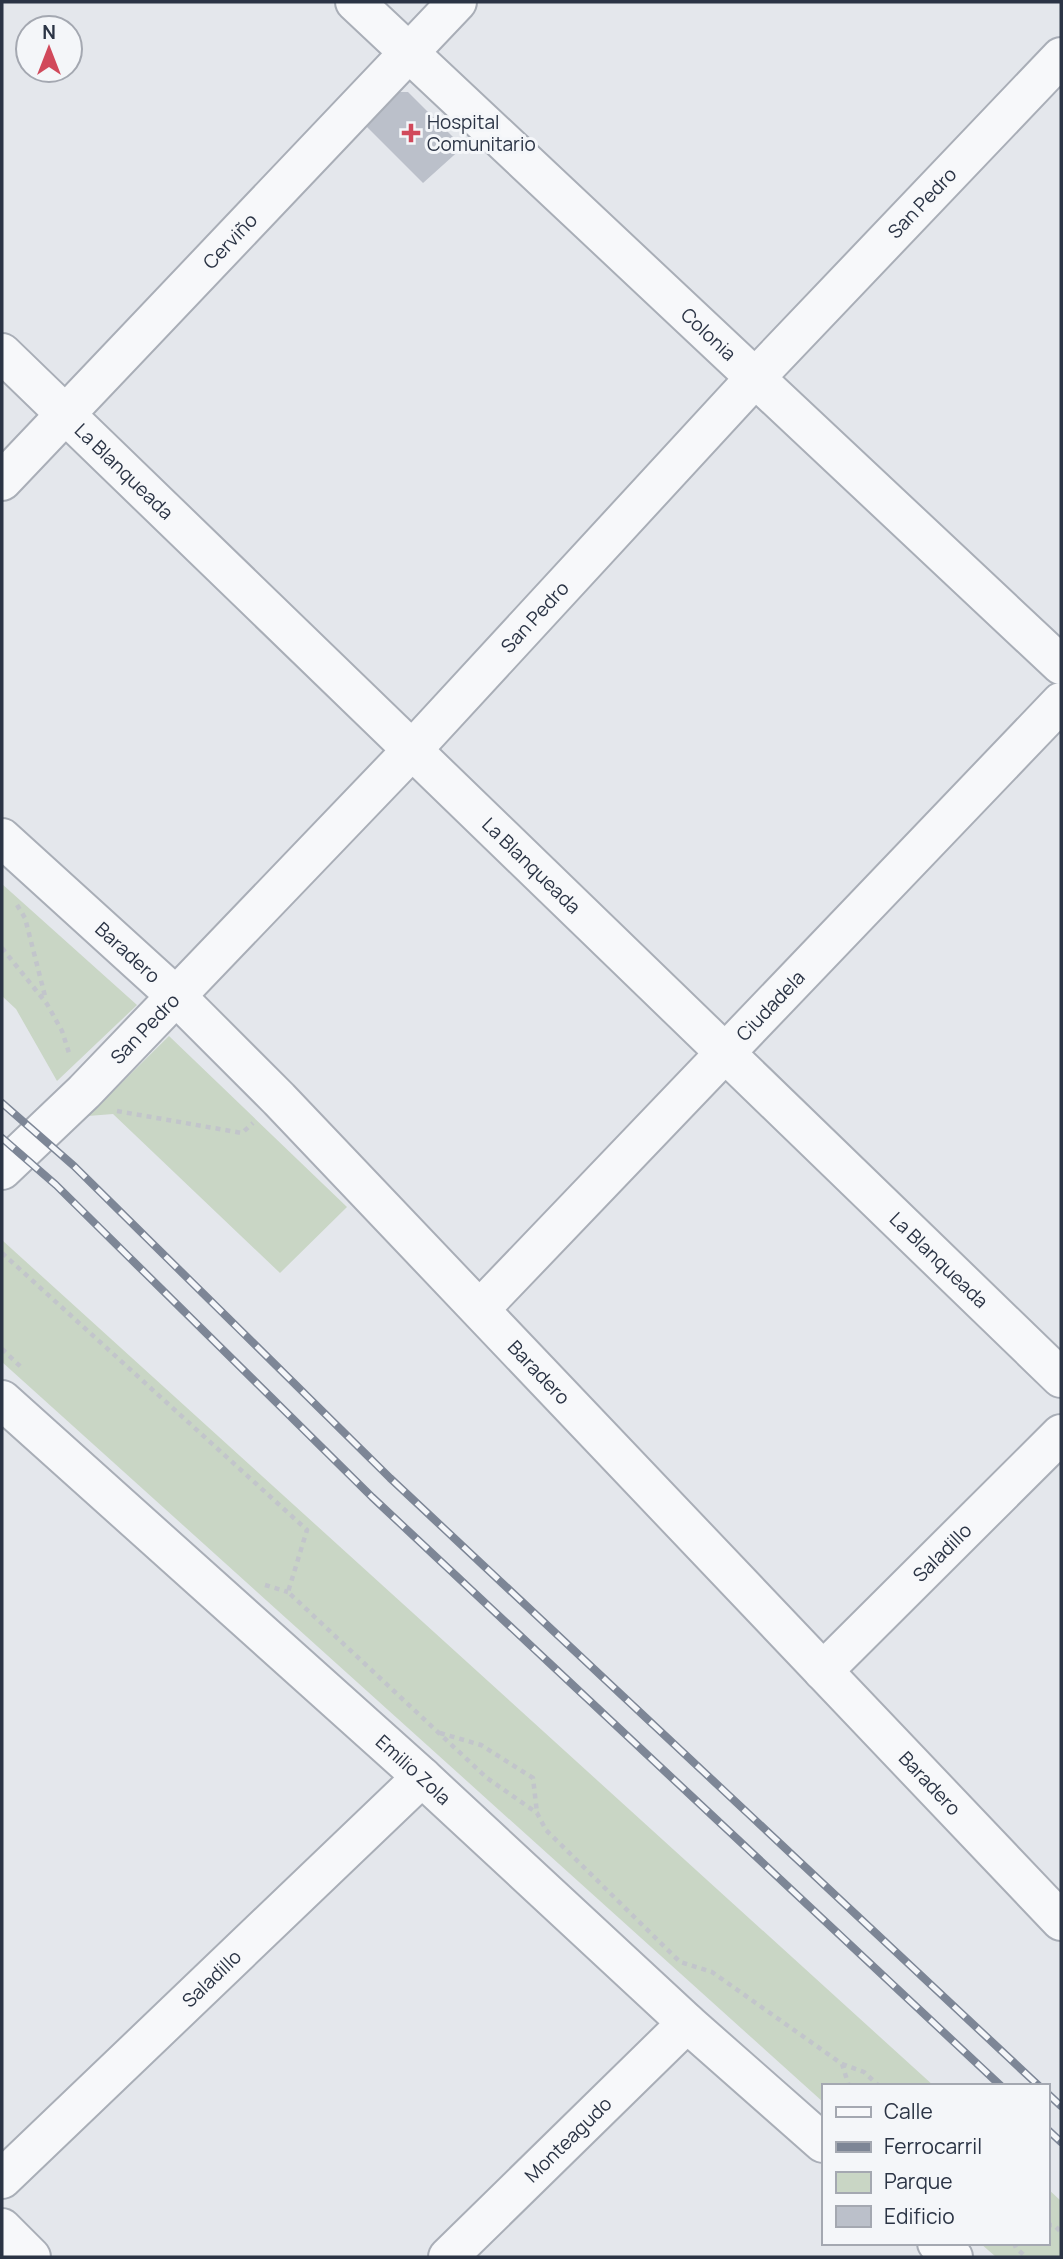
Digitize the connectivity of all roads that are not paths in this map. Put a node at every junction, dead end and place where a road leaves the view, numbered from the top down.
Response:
1 (355, 2) edge
2 (457, 2) edge
3 (409, 53) junction
4 (1061, 57) edge
5 (2, 354) edge
6 (755, 378) junction
7 (64, 413) junction
8 (2, 481) edge
9 (1061, 665) edge
10 (1061, 702) edge
11 (412, 750) junction
12 (2, 838) edge
13 (177, 997) junction
14 (727, 1053) junction
15 (2, 1170) edge
16 (480, 1309) junction
17 (1061, 1378) edge
18 (2, 1400) edge
19 (1061, 1434) edge
20 (822, 1671) junction
21 (422, 1777) junction
22 (1061, 1921) edge
23 (687, 2023) junction
24 (822, 2142) edge
25 (2, 2179) edge
26 (2, 2228) edge
27 (939, 2245) edge
28 (31, 2257) edge
29 (448, 2257) edge
30 (953, 2257) edge

1 - 3 street, Colonia
2 - 3 street, Cerviño
3 - 6 street, Colonia
3 - 7 street, Cerviño
4 - 6 street, San Pedro
5 - 7 street, La Blanqueada
6 - 9 street, Colonia
6 - 11 street, San Pedro
7 - 8 street, Cerviño
7 - 11 street, La Blanqueada
10 - 14 street, Ciudadela
11 - 13 street, San Pedro
11 - 14 street, La Blanqueada
12 - 13 street, Baradero
13 - 15 street, San Pedro
13 - 16 street, Baradero
14 - 16 street, Ciudadela
14 - 17 street, La Blanqueada
16 - 20 street, Baradero
18 - 21 street, Emilio Zola
19 - 20 street, Saladillo
20 - 22 street, Baradero
21 - 23 street, Emilio Zola
21 - 25 street, Saladillo
23 - 24 street, Emilio Zola
23 - 29 street, Monteagudo
26 - 28 street
27 - 30 street

